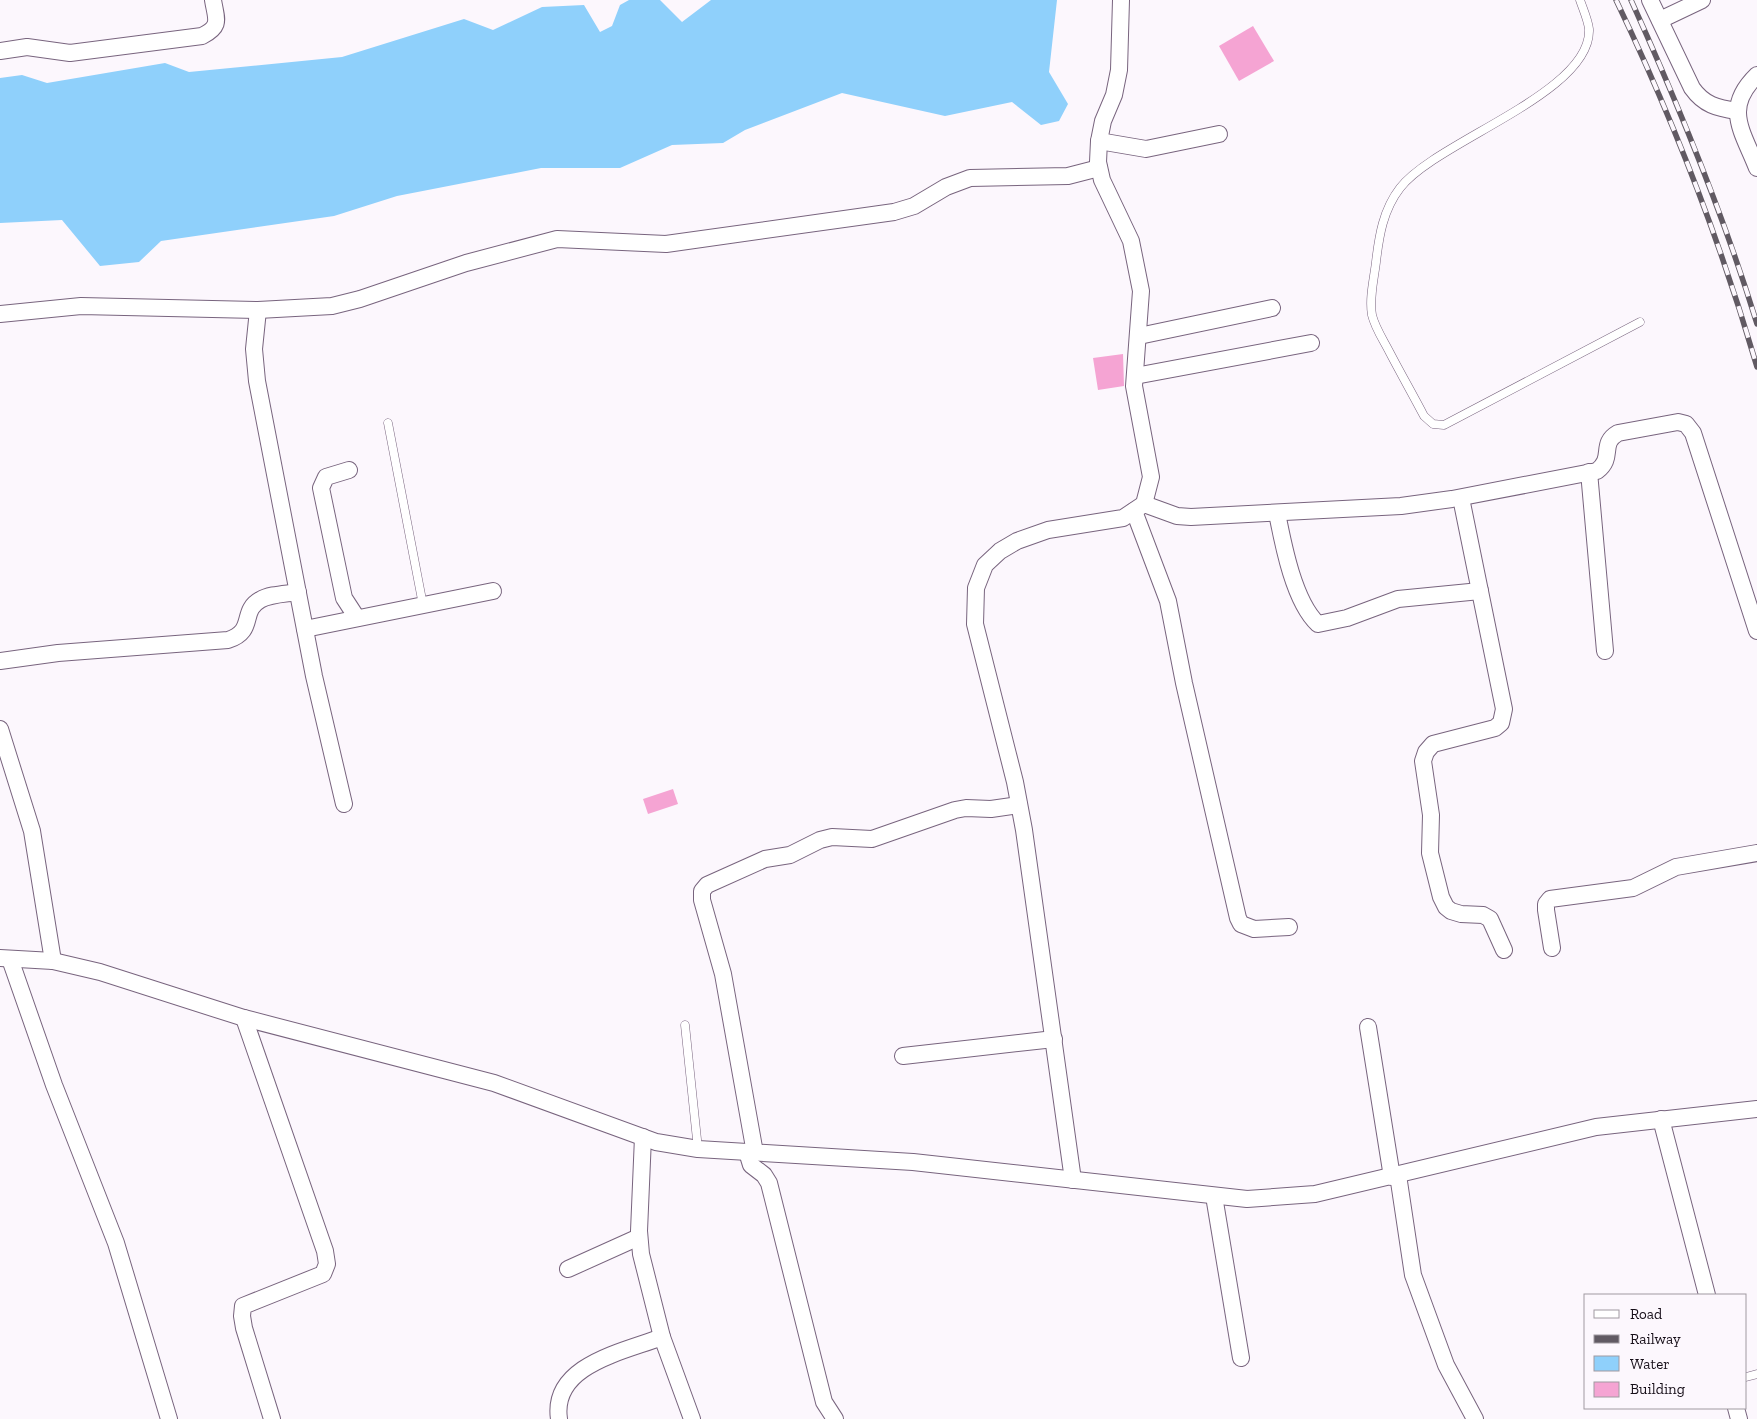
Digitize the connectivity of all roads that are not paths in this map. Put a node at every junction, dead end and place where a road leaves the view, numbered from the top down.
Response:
1 (213, 0) edge
2 (1121, 0) edge
3 (1580, 0) edge
4 (1650, 0) edge
5 (1702, 0) edge
6 (1660, 20) junction
7 (0, 50) edge
8 (1757, 75) edge
9 (1737, 112) junction
10 (1219, 134) dead end
11 (1099, 141) junction
12 (1099, 168) junction
13 (1757, 168) edge
14 (1272, 308) dead end
15 (258, 310) junction
16 (0, 314) edge
17 (1640, 322) dead end
18 (1139, 336) junction
19 (1311, 344) dead end
20 (1136, 376) junction
21 (388, 423) dead end
22 (349, 470) dead end
23 (1589, 472) junction
24 (1461, 498) junction
25 (1139, 508) junction
26 (1277, 513) junction
27 (493, 591) dead end
28 (1480, 591) junction
29 (298, 592) junction
30 (423, 605) junction
31 (356, 618) junction
32 (305, 629) junction
33 (1757, 631) edge
34 (1604, 651) dead end
35 (0, 661) edge
36 (0, 729) edge
37 (344, 804) dead end
38 (1019, 805) junction
39 (1757, 853) edge
40 (1289, 927) dead end
41 (1552, 948) dead end
42 (1504, 950) dead end
43 (5, 959) edge
44 (53, 962) junction
45 (244, 1018) junction
46 (685, 1025) dead end
47 (1368, 1027) dead end
48 (1054, 1039) junction
49 (903, 1056) dead end
50 (1757, 1109) edge
51 (1661, 1119) junction
52 (644, 1137) junction
53 (698, 1149) junction
54 (751, 1152) junction
55 (1395, 1176) junction
56 (1073, 1180) junction
57 (1214, 1196) junction
58 (639, 1237) junction
59 (568, 1269) dead end
60 (1707, 1294) edge
61 (662, 1337) junction
62 (1241, 1358) dead end
63 (169, 1419) edge
64 (272, 1419) edge
65 (559, 1419) edge
66 (692, 1419) edge
67 (835, 1419) edge
68 (1475, 1419) edge

1 - 7 street
2 - 11 street
3 - 17 lane
4 - 6 street
5 - 6 street
6 - 9 street
8 - 9 street
9 - 13 street
10 - 11 street
11 - 12 street
12 - 15 street
12 - 18 street
14 - 18 street
15 - 16 street
15 - 29 street
18 - 20 street
19 - 20 street
20 - 25 street
21 - 30 lane
22 - 31 street
23 - 24 street
23 - 33 street
23 - 34 street
24 - 26 street
24 - 28 street
25 - 26 street
25 - 38 street
25 - 40 street
26 - 28 street
27 - 30 street
28 - 42 street
29 - 32 street
29 - 35 street
30 - 31 street
31 - 32 street
32 - 37 street
36 - 44 street
38 - 48 street
38 - 54 street
39 - 41 street
43 - 44 street
43 - 63 street
44 - 45 street
45 - 52 street
45 - 64 street
46 - 53 lane
47 - 55 street
48 - 49 street
48 - 56 street
50 - 51 street
51 - 55 street
51 - 60 street
52 - 53 street
52 - 58 street
53 - 54 street
54 - 56 street
54 - 67 street
55 - 57 street
55 - 68 street
56 - 57 street
57 - 62 street
58 - 59 street
58 - 61 street
61 - 65 street
61 - 66 street

